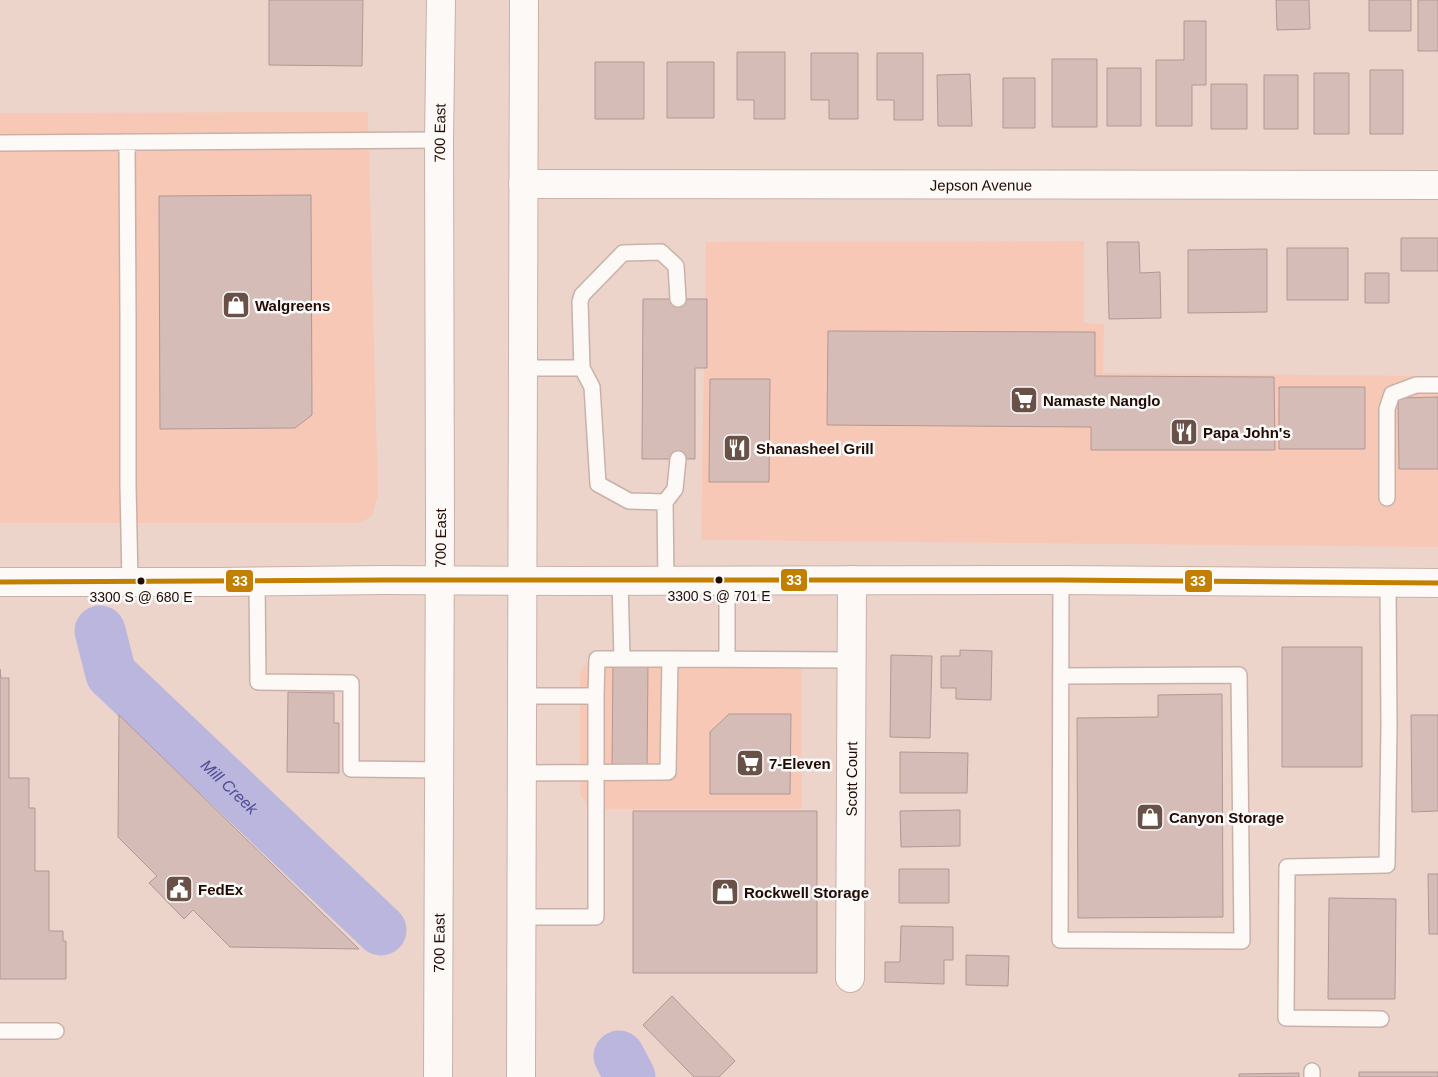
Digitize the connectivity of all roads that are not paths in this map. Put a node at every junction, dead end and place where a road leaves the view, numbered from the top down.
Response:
1 (441, 0) edge
2 (524, 0) edge
3 (439, 140) junction
4 (127, 142) junction
5 (0, 144) edge
6 (523, 184) junction
7 (1438, 185) edge
8 (678, 300) dead end
9 (523, 368) junction
10 (582, 368) junction
11 (1438, 385) edge
12 (678, 459) dead end
13 (1387, 498) dead end
14 (665, 502) junction
15 (440, 580) junction
16 (522, 580) junction
17 (620, 580) junction
18 (666, 580) junction
19 (727, 580) junction
20 (852, 580) junction
21 (1061, 580) junction
22 (257, 581) junction
23 (0, 582) edge
24 (130, 582) junction
25 (1388, 583) junction
26 (1438, 583) edge
27 (727, 658) junction
28 (670, 659) junction
29 (622, 660) junction
30 (852, 660) junction
31 (1061, 676) junction
32 (522, 696) junction
33 (596, 696) junction
34 (440, 770) junction
35 (597, 772) junction
36 (522, 773) junction
37 (522, 917) junction
38 (850, 978) dead end
39 (1381, 1019) dead end
40 (0, 1031) edge
41 (56, 1031) dead end
42 (438, 1077) edge
43 (521, 1077) edge

1 - 3 main road, 700 East
2 - 6 main road
3 - 4 lane
3 - 15 main road, 700 East
4 - 5 lane
4 - 24 lane
6 - 7 main road, Jepson Avenue
6 - 9 main road
8 - 10 lane
9 - 10 lane
9 - 16 main road
10 - 14 lane
11 - 13 lane
12 - 14 lane
14 - 18 lane
15 - 16 main road
15 - 22 main road
15 - 34 main road, 700 East
16 - 17 main road
16 - 32 main road
17 - 18 main road
17 - 29 lane
18 - 19 main road
19 - 20 main road
19 - 27 lane
20 - 21 main road
20 - 30 main road, Scott Court
21 - 25 main road
21 - 31 lane
22 - 24 main road
22 - 34 lane
23 - 24 main road
25 - 26 main road
25 - 39 lane
27 - 28 lane
27 - 30 lane
28 - 29 lane
28 - 35 lane
29 - 33 lane
30 - 38 main road, Scott Court
31 - 31 lane
32 - 33 lane
32 - 36 main road
33 - 35 lane
34 - 42 main road, 700 East
35 - 36 lane
35 - 37 lane
36 - 37 main road
37 - 43 main road
40 - 41 lane

